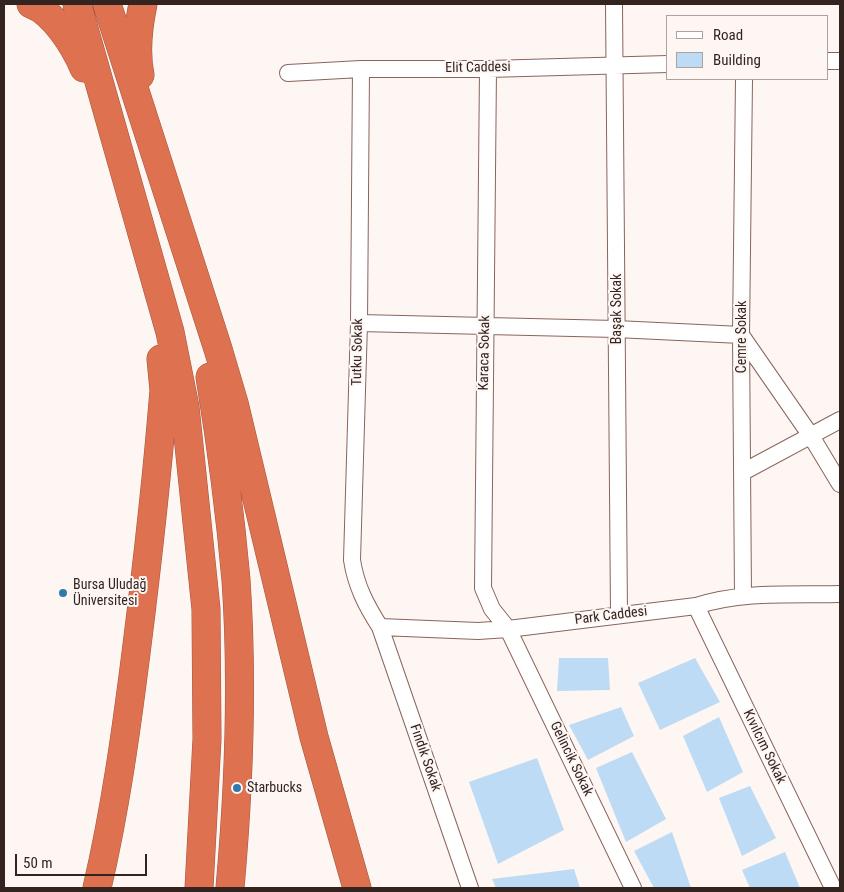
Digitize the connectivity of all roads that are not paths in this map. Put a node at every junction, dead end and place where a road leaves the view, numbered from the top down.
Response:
1 (31, 4) edge
2 (77, 4) edge
3 (107, 4) edge
4 (143, 4) edge
5 (614, 4) edge
6 (666, 64) edge
7 (617, 65) junction
8 (361, 69) junction
9 (488, 69) junction
10 (288, 73) dead end
11 (744, 80) edge
12 (153, 148) junction
13 (121, 156) junction
14 (153, 278) junction
15 (194, 279) junction
16 (359, 323) junction
17 (485, 326) junction
18 (616, 329) junction
19 (741, 335) junction
20 (840, 420) edge
21 (811, 436) junction
22 (743, 472) junction
23 (840, 484) edge
24 (840, 594) edge
25 (743, 596) junction
26 (696, 606) junction
27 (619, 614) junction
28 (380, 627) junction
29 (508, 629) junction
30 (344, 848) junction
31 (97, 888) edge
32 (198, 888) edge
33 (230, 888) edge
34 (348, 888) edge
35 (357, 888) edge
36 (470, 888) edge
37 (633, 888) edge
38 (833, 888) edge

1 - 13 highway
2 - 13 highway
3 - 12 highway
4 - 12 highway
5 - 7 street, Başak Sokak
6 - 7 street, Elit Caddesi
7 - 9 street, Elit Caddesi
7 - 18 street, Başak Sokak
8 - 9 street, Elit Caddesi
8 - 10 street, Elit Caddesi
8 - 16 street, Tutku Sokak
9 - 17 street, Karaca Sokak
11 - 19 street, Cemre Sokak
12 - 15 highway
13 - 14 highway
14 - 31 highway
14 - 32 highway
15 - 30 highway
15 - 33 highway
16 - 17 street
16 - 28 street, Tutku Sokak
17 - 18 street
17 - 29 street, Karaca Sokak
18 - 19 street
18 - 27 street, Başak Sokak
19 - 21 street
19 - 22 street, Cemre Sokak
20 - 21 street
21 - 22 street
21 - 23 street
22 - 25 street, Cemre Sokak
24 - 25 street, Park Caddesi
25 - 26 street, Park Caddesi
26 - 27 street, Park Caddesi
26 - 38 street, Kıvılcım Sokak
27 - 29 street, Park Caddesi
28 - 29 street, Park Caddesi
28 - 36 street, Fındık Sokak
29 - 37 street, Gelincik Sokak
30 - 34 highway
30 - 35 highway

